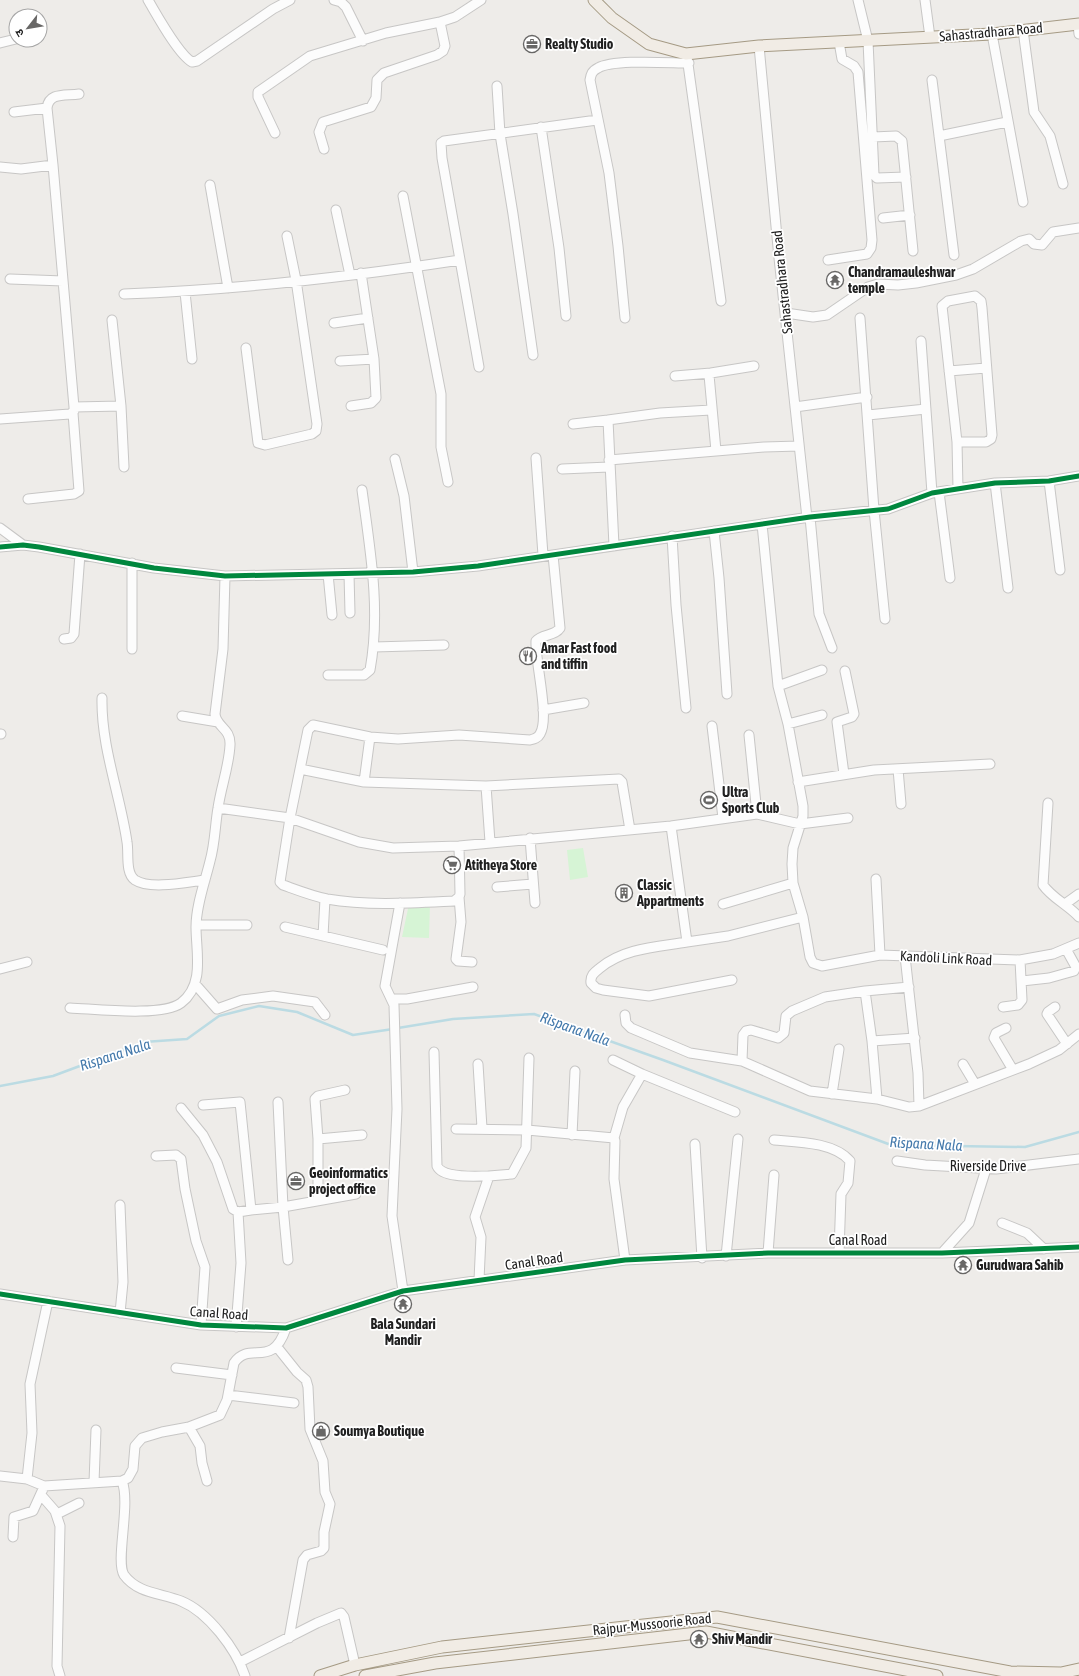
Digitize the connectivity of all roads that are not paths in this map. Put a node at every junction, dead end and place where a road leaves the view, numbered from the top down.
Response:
1 (148, 0) edge
2 (290, 0) edge
3 (334, 0) edge
4 (481, 0) edge
5 (594, 0) edge
6 (858, 0) edge
7 (925, 0) edge
8 (440, 22) junction
9 (1078, 28) edge
10 (1024, 30) junction
11 (992, 34) junction
12 (930, 37) junction
13 (362, 41) junction
14 (868, 41) junction
15 (838, 42) junction
16 (759, 46) junction
17 (688, 59) junction
18 (932, 80) dead end
19 (497, 86) dead end
20 (79, 94) dead end
21 (47, 108) junction
22 (14, 112) dead end
23 (597, 120) junction
24 (1007, 122) junction
25 (541, 127) junction
26 (275, 133) dead end
27 (500, 134) junction
28 (939, 136) junction
29 (873, 137) junction
30 (324, 149) dead end
31 (53, 165) junction
32 (0, 167) edge
33 (906, 177) junction
34 (1063, 184) dead end
35 (210, 185) dead end
36 (403, 196) dead end
37 (1023, 202) dead end
38 (336, 210) dead end
39 (910, 215) junction
40 (883, 218) dead end
41 (1079, 228) edge
42 (287, 236) dead end
43 (913, 251) dead end
44 (954, 255) dead end
45 (460, 260) junction
46 (828, 260) dead end
47 (416, 266) junction
48 (361, 273) junction
49 (350, 275) junction
50 (10, 279) dead end
51 (296, 280) junction
52 (63, 281) junction
53 (228, 288) junction
54 (185, 292) junction
55 (124, 294) dead end
56 (721, 301) dead end
57 (786, 313) junction
58 (566, 316) dead end
59 (368, 318) junction
60 (625, 318) dead end
61 (860, 318) dead end
62 (112, 320) dead end
63 (334, 323) dead end
64 (920, 341) dead end
65 (246, 348) dead end
66 (533, 355) dead end
67 (374, 358) junction
68 (192, 359) dead end
69 (340, 361) dead end
70 (754, 366) dead end
71 (479, 367) dead end
72 (986, 368) junction
73 (949, 371) junction
74 (711, 373) junction
75 (675, 376) dead end
76 (867, 397) junction
77 (121, 406) junction
78 (350, 406) dead end
79 (795, 407) junction
80 (926, 409) junction
81 (73, 410) junction
82 (712, 410) junction
83 (868, 415) junction
84 (0, 419) edge
85 (608, 420) junction
86 (573, 424) dead end
87 (957, 442) junction
88 (799, 446) junction
89 (716, 451) junction
90 (536, 458) dead end
91 (395, 459) dead end
92 (609, 464) junction
93 (124, 467) dead end
94 (562, 469) dead end
95 (1079, 476) edge
96 (1049, 481) junction
97 (448, 482) dead end
98 (995, 483) junction
99 (958, 489) junction
100 (362, 490) dead end
101 (936, 493) junction
102 (28, 499) dead end
103 (874, 510) junction
104 (808, 517) junction
105 (762, 524) junction
106 (0, 528) edge
107 (714, 531) junction
108 (672, 536) junction
109 (23, 545) junction
110 (614, 546) junction
111 (0, 547) edge
112 (80, 554) junction
113 (543, 555) junction
114 (553, 555) junction
115 (132, 563) junction
116 (1060, 570) dead end
117 (413, 572) junction
118 (373, 573) junction
119 (328, 574) junction
120 (349, 574) junction
121 (225, 576) junction
122 (950, 578) dead end
123 (1008, 588) dead end
124 (350, 613) dead end
125 (332, 615) dead end
126 (885, 619) dead end
127 (64, 639) dead end
128 (444, 645) dead end
129 (374, 648) junction
130 (832, 648) dead end
131 (132, 649) dead end
132 (822, 670) dead end
133 (845, 671) dead end
134 (328, 675) dead end
135 (778, 686) junction
136 (727, 694) dead end
137 (102, 698) dead end
138 (584, 704) dead end
139 (686, 708) dead end
140 (543, 710) junction
141 (822, 715) dead end
142 (182, 716) dead end
143 (218, 722) junction
144 (788, 724) junction
145 (712, 726) dead end
146 (749, 735) dead end
147 (370, 737) junction
148 (990, 764) dead end
149 (300, 769) junction
150 (898, 769) junction
151 (844, 774) junction
152 (364, 782) junction
153 (798, 782) junction
154 (486, 786) junction
155 (1048, 803) dead end
156 (901, 804) dead end
157 (218, 808) junction
158 (757, 814) junction
159 (290, 818) junction
160 (723, 818) junction
161 (848, 818) dead end
162 (800, 824) junction
163 (671, 826) junction
164 (630, 830) junction
165 (530, 838) junction
166 (490, 842) junction
167 (459, 846) junction
168 (876, 879) dead end
169 (205, 880) junction
170 (793, 883) junction
171 (533, 884) junction
172 (497, 887) dead end
173 (1079, 894) edge
174 (459, 897) junction
175 (326, 899) junction
176 (400, 903) junction
177 (535, 903) dead end
178 (723, 904) dead end
179 (1065, 904) junction
180 (803, 917) junction
181 (1079, 917) edge
182 (196, 925) junction
183 (247, 925) dead end
184 (285, 927) dead end
185 (323, 936) junction
186 (687, 942) junction
187 (1079, 943) edge
188 (1066, 949) junction
189 (383, 950) dead end
190 (880, 955) junction
191 (905, 956) junction
192 (1020, 960) junction
193 (27, 962) dead end
194 (472, 962) dead end
195 (0, 969) edge
196 (732, 980) dead end
197 (1022, 981) junction
198 (195, 984) junction
199 (473, 986) dead end
200 (908, 987) junction
201 (865, 991) junction
202 (393, 1002) junction
203 (1002, 1007) dead end
204 (1055, 1007) dead end
205 (70, 1008) dead end
206 (325, 1014) dead end
207 (625, 1015) dead end
208 (1006, 1028) dead end
209 (1079, 1034) edge
210 (915, 1038) junction
211 (872, 1041) junction
212 (1067, 1044) junction
213 (839, 1049) dead end
214 (434, 1052) dead end
215 (529, 1058) dead end
216 (613, 1060) dead end
217 (742, 1061) junction
218 (478, 1064) dead end
219 (963, 1064) dead end
220 (1013, 1070) junction
221 (576, 1071) dead end
222 (642, 1074) junction
223 (975, 1084) junction
224 (345, 1090) dead end
225 (832, 1094) junction
226 (877, 1099) junction
227 (278, 1102) dead end
228 (203, 1105) dead end
229 (918, 1106) junction
230 (181, 1108) dead end
231 (735, 1112) dead end
232 (482, 1128) junction
233 (456, 1129) dead end
234 (527, 1130) junction
235 (362, 1135) dead end
236 (572, 1135) junction
237 (614, 1138) junction
238 (318, 1139) junction
239 (738, 1139) dead end
240 (774, 1140) dead end
241 (695, 1144) dead end
242 (156, 1156) dead end
243 (1079, 1159) edge
244 (897, 1161) dead end
245 (986, 1169) junction
246 (774, 1175) dead end
247 (490, 1176) junction
248 (356, 1194) dead end
249 (318, 1200) junction
250 (120, 1205) dead end
251 (283, 1206) junction
252 (251, 1210) junction
253 (238, 1212) junction
254 (1002, 1223) dead end
255 (1079, 1247) edge
256 (1044, 1249) junction
257 (839, 1252) junction
258 (942, 1252) junction
259 (768, 1253) junction
260 (726, 1256) junction
261 (702, 1258) junction
262 (288, 1260) dead end
263 (625, 1260) junction
264 (479, 1280) junction
265 (403, 1291) junction
266 (0, 1294) edge
267 (48, 1301) junction
268 (120, 1313) junction
269 (202, 1325) junction
270 (236, 1327) junction
271 (286, 1328) junction
272 (277, 1347) junction
273 (176, 1368) dead end
274 (232, 1375) junction
275 (228, 1395) junction
276 (294, 1403) dead end
277 (189, 1428) junction
278 (96, 1430) dead end
279 (0, 1476) edge
280 (26, 1479) junction
281 (122, 1481) junction
282 (207, 1481) dead end
283 (94, 1482) junction
284 (43, 1490) junction
285 (79, 1503) dead end
286 (57, 1514) junction
287 (13, 1537) dead end
288 (289, 1638) junction
289 (240, 1662) junction
290 (355, 1664) junction
291 (1079, 1669) edge
292 (60, 1676) edge
293 (245, 1676) edge
294 (320, 1676) edge
295 (365, 1676) edge
296 (938, 1676) edge

1 - 2 street
3 - 13 street
4 - 8 street
5 - 17 main road, Sahastradhara Road
6 - 14 street
7 - 12 street
8 - 13 street
8 - 30 street
9 - 10 main road, Sahastradhara Road
10 - 11 main road, Sahastradhara Road
10 - 34 street
11 - 12 main road, Sahastradhara Road
11 - 24 street
12 - 14 main road, Sahastradhara Road
13 - 26 street
14 - 15 main road, Sahastradhara Road
14 - 29 street
15 - 16 main road, Sahastradhara Road
15 - 46 street
16 - 17 main road, Sahastradhara Road
16 - 57 street, Sahastradhara Road
17 - 23 street
17 - 56 street
18 - 28 street
19 - 27 street
20 - 21 street
21 - 22 street
21 - 31 street
23 - 25 street
23 - 60 street
24 - 28 street
24 - 37 street
25 - 27 street
25 - 58 street
27 - 45 street
27 - 66 street
28 - 44 street
29 - 33 street
29 - 33 street
31 - 32 street
31 - 52 street
33 - 39 street
35 - 53 street
36 - 47 street
38 - 49 street
39 - 40 street
39 - 43 street
41 - 57 street
42 - 51 street
45 - 47 street
45 - 71 street
47 - 48 street
47 - 97 street
48 - 49 street
48 - 59 street
49 - 51 street
50 - 52 street
51 - 53 street
51 - 65 street
52 - 81 street
53 - 54 street
54 - 55 street
54 - 68 street
57 - 79 street, Sahastradhara Road
59 - 63 street
59 - 67 street
61 - 76 street
62 - 77 street
64 - 80 street
67 - 69 street
67 - 78 street
70 - 74 street
72 - 73 street
72 - 73 street
72 - 87 street
73 - 87 street
74 - 75 street
74 - 82 street
76 - 79 street
76 - 83 street
77 - 81 street
77 - 93 street
79 - 88 street, Sahastradhara Road
80 - 83 street
80 - 101 street
81 - 84 street
81 - 102 street
82 - 85 street
82 - 89 street
83 - 103 street
85 - 86 street
85 - 92 street
87 - 99 street
88 - 89 street
88 - 104 street, Sahastradhara Road
89 - 92 street
90 - 113 street
91 - 117 street
92 - 94 street
92 - 110 street
95 - 96 street
96 - 98 street
96 - 116 street
98 - 99 street
98 - 123 street
99 - 101 street
100 - 118 street
101 - 103 street
101 - 122 street
103 - 104 street
103 - 126 street
104 - 105 street
104 - 130 street, Sahastradhara Road
105 - 107 street
105 - 135 street
106 - 109 street
107 - 108 street
107 - 136 street
108 - 110 street
108 - 139 street
109 - 111 street
109 - 112 street
110 - 114 street
112 - 115 street
112 - 127 street
113 - 114 street
113 - 117 street
114 - 140 street
115 - 121 street
115 - 131 street
117 - 118 street
118 - 120 street
118 - 129 street
119 - 120 street
119 - 121 street
119 - 125 street
120 - 124 street
121 - 143 street
128 - 129 street
129 - 134 street
132 - 135 street
133 - 151 street
135 - 144 street
137 - 169 street
138 - 140 street
140 - 147 street
141 - 144 street
142 - 143 street
143 - 157 street
144 - 153 street
145 - 160 street
146 - 158 street
147 - 149 street
147 - 152 street
148 - 150 street
149 - 152 street
149 - 159 street
150 - 151 street
150 - 156 street
151 - 153 street
152 - 154 street
153 - 162 street
154 - 164 street
154 - 166 street
155 - 179 street
157 - 159 street
157 - 169 street
158 - 160 street
158 - 162 street
159 - 167 street
159 - 175 street
160 - 163 street
161 - 162 street
162 - 170 street
163 - 164 street
163 - 186 street
164 - 165 street
165 - 166 street
165 - 171 street
166 - 167 street
167 - 174 street
168 - 190 street
169 - 182 street
170 - 178 street
170 - 180 street
171 - 172 street
171 - 177 street
173 - 179 street
174 - 176 street
174 - 194 street
175 - 176 street
175 - 185 street
176 - 202 street
179 - 181 street
180 - 186 street
180 - 190 street, Kandoli Link Road
182 - 183 street
182 - 198 street
184 - 185 street
185 - 189 street
186 - 196 street
187 - 188 street, Kandoli Link Road
188 - 192 street, Kandoli Link Road
188 - 197 street
190 - 191 street, Kandoli Link Road
191 - 192 street, Kandoli Link Road
191 - 200 street
192 - 197 street
193 - 195 street
197 - 203 street
198 - 205 street
198 - 206 street
199 - 202 street
200 - 201 street
200 - 210 street
201 - 211 street
201 - 217 street
202 - 265 street
204 - 212 street
207 - 217 street
208 - 220 street
209 - 212 street
210 - 211 street
210 - 229 street
211 - 226 street
212 - 220 street
213 - 225 street
214 - 247 street
215 - 234 street
216 - 222 street
217 - 225 street
218 - 232 street
219 - 223 street
220 - 223 street
221 - 236 street
222 - 231 street
222 - 237 street
223 - 229 street
224 - 238 street
225 - 226 street
226 - 229 street
227 - 251 street
228 - 252 street
230 - 253 street
232 - 233 street
232 - 234 street
234 - 236 street
234 - 247 street
235 - 238 street
236 - 237 street
237 - 263 street
238 - 249 street
239 - 260 street
240 - 257 street
241 - 261 street
242 - 269 street
243 - 245 street, Riverside Drive
244 - 245 street, Riverside Drive
245 - 258 street
246 - 259 street
247 - 264 street
248 - 249 street
249 - 251 street
250 - 268 street
251 - 252 street
251 - 262 street
252 - 253 street
253 - 270 street
254 - 256 street
255 - 256 street, Canal Road
256 - 258 street, Canal Road
257 - 258 street, Canal Road
257 - 259 street, Canal Road
259 - 260 street, Canal Road
260 - 261 street, Canal Road
261 - 263 street, Canal Road
263 - 264 street, Canal Road
264 - 265 street, Canal Road
265 - 271 street, Canal Road
266 - 267 street, Canal Road
267 - 268 street, Canal Road
267 - 280 street
268 - 269 street, Canal Road
269 - 270 street, Canal Road
270 - 271 street, Canal Road
271 - 272 street
272 - 274 street
272 - 288 street
273 - 274 street
274 - 275 street
275 - 276 street
275 - 277 street
277 - 281 street
277 - 282 street
278 - 283 street
279 - 280 street
280 - 284 street
281 - 283 street
281 - 289 street
283 - 284 street
284 - 286 street
284 - 287 street
285 - 286 street
286 - 292 street
288 - 289 street
288 - 290 street
289 - 293 street
290 - 291 main road, Rajpur-Mussoorie Road
290 - 294 main road, Rajpur-Mussoorie Road
295 - 296 main road, Rajpur-Mussoorie Road

